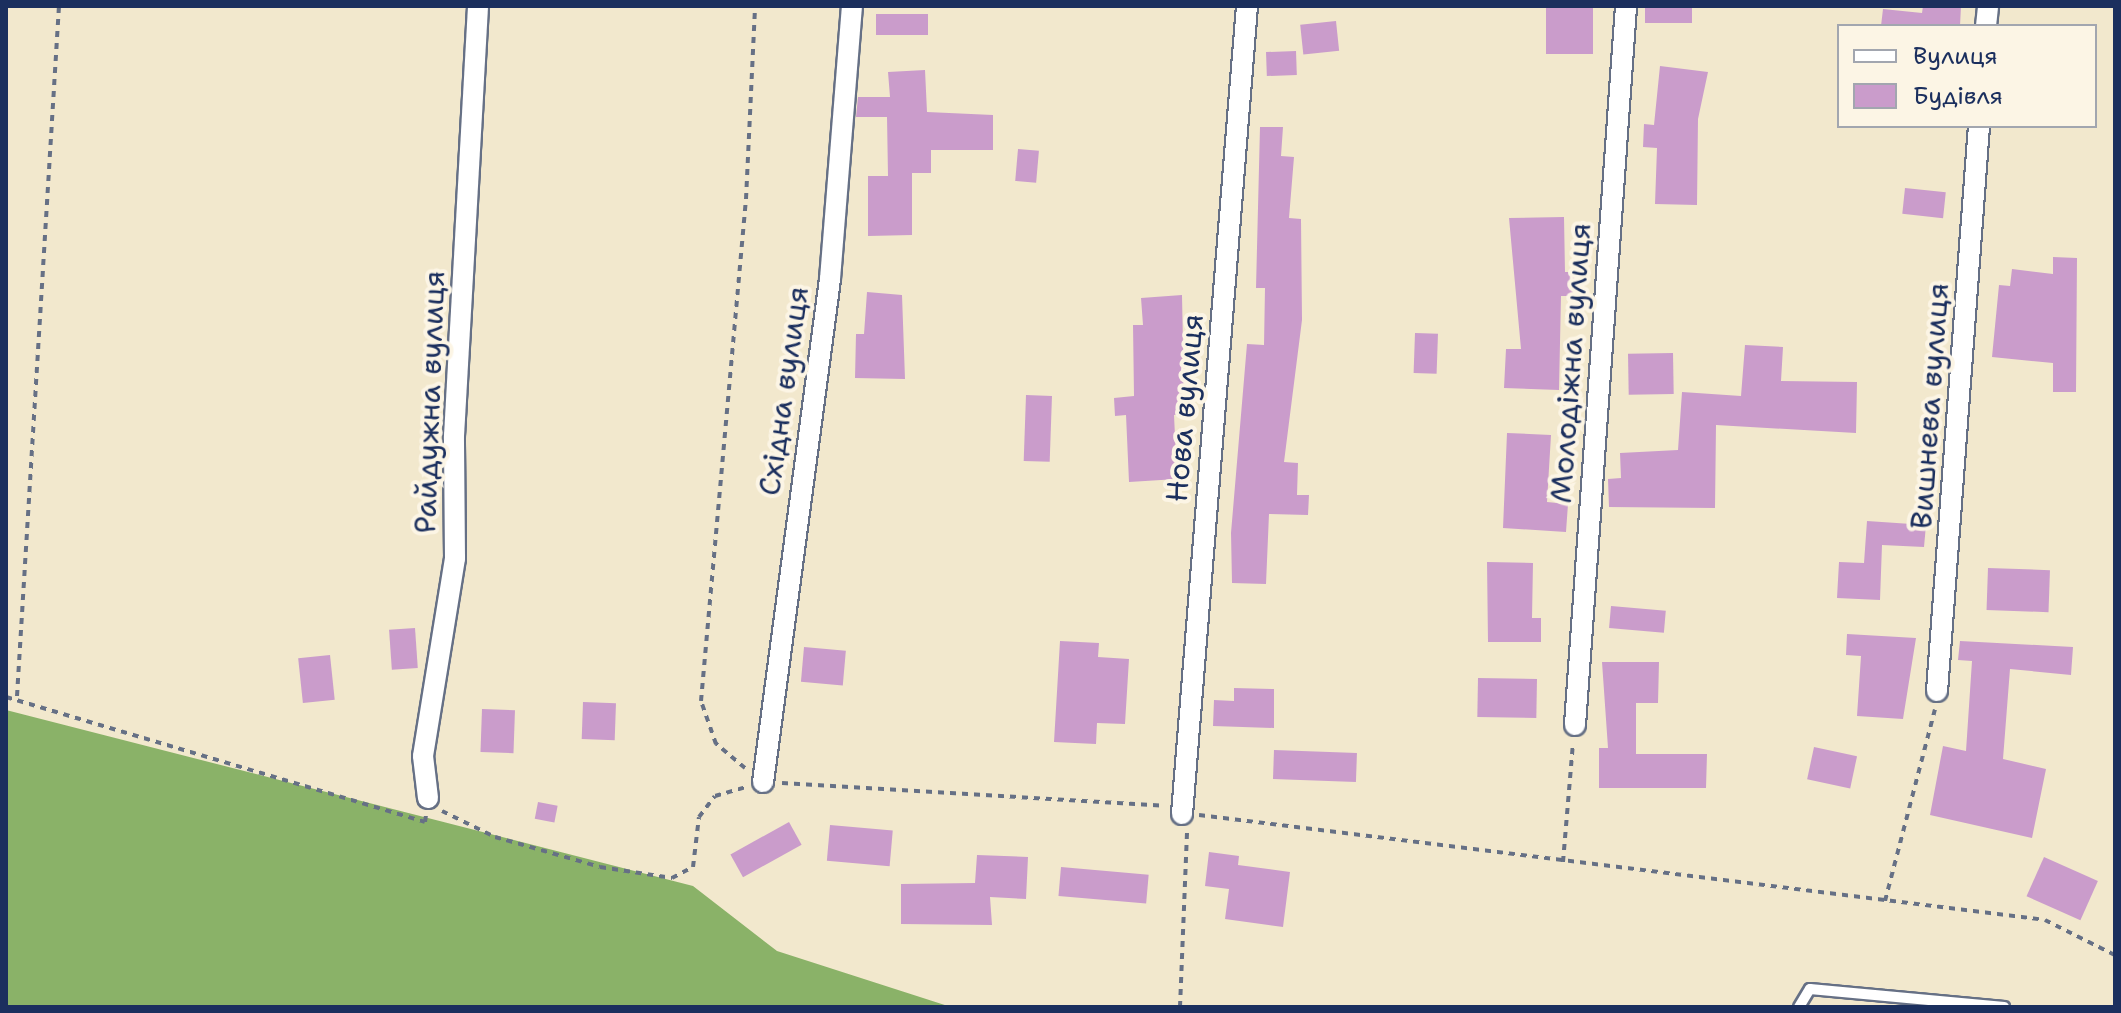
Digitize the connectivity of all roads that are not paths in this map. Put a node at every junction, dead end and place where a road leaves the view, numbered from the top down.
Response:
1 (478, 6) edge
2 (852, 6) edge
3 (1247, 6) edge
4 (1626, 6) edge
5 (1979, 128) edge
6 (1937, 691) road end
7 (1575, 725) road end
8 (763, 782) road end
9 (428, 798) dead end
10 (1182, 814) road end
11 (1799, 1007) edge
12 (2004, 1007) edge

1 - 9 street, Райдужна вулиця
2 - 8 street, Східна вулиця
3 - 10 street, Нова вулиця
4 - 7 street, Молодіжна вулиця
5 - 6 street, Вишнева вулиця
11 - 12 lane

